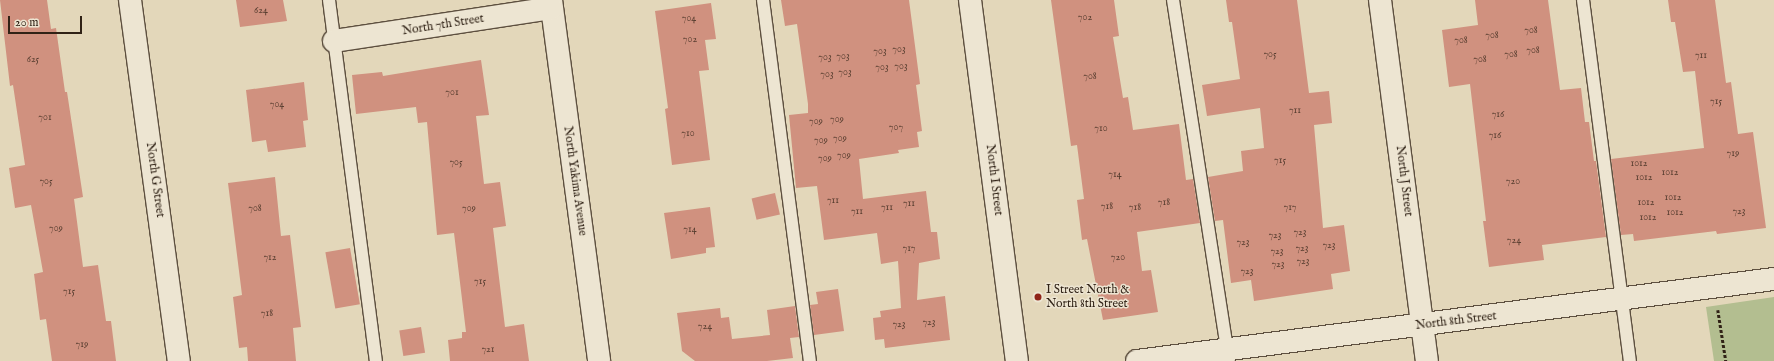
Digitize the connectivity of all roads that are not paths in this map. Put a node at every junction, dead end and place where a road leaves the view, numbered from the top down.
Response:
1 (130, 0) edge
2 (329, 0) edge
3 (763, 0) edge
4 (970, 0) edge
5 (1173, 0) edge
6 (1380, 0) edge
7 (1583, 0) edge
8 (551, 4) edge
9 (334, 41) junction
10 (1774, 279) edge
11 (1622, 300) junction
12 (1423, 326) junction
13 (1229, 355) edge
14 (179, 361) edge
15 (376, 361) edge
16 (599, 361) edge
17 (810, 361) edge
18 (1017, 361) edge
19 (1137, 361) edge
20 (1427, 361) edge
21 (1630, 361) edge

1 - 14 street, North G Street
2 - 9 lane
3 - 17 lane
4 - 18 street, North I Street
5 - 13 lane
6 - 12 street, North J Street
7 - 11 lane
8 - 9 street, North 7th Street
8 - 16 street, North Yakima Avenue
9 - 15 lane
10 - 11 street, North 8th Street
11 - 12 street, North 8th Street
11 - 21 lane
12 - 13 street, North 8th Street
12 - 20 street, North J Street
13 - 19 street, North 8th Street

